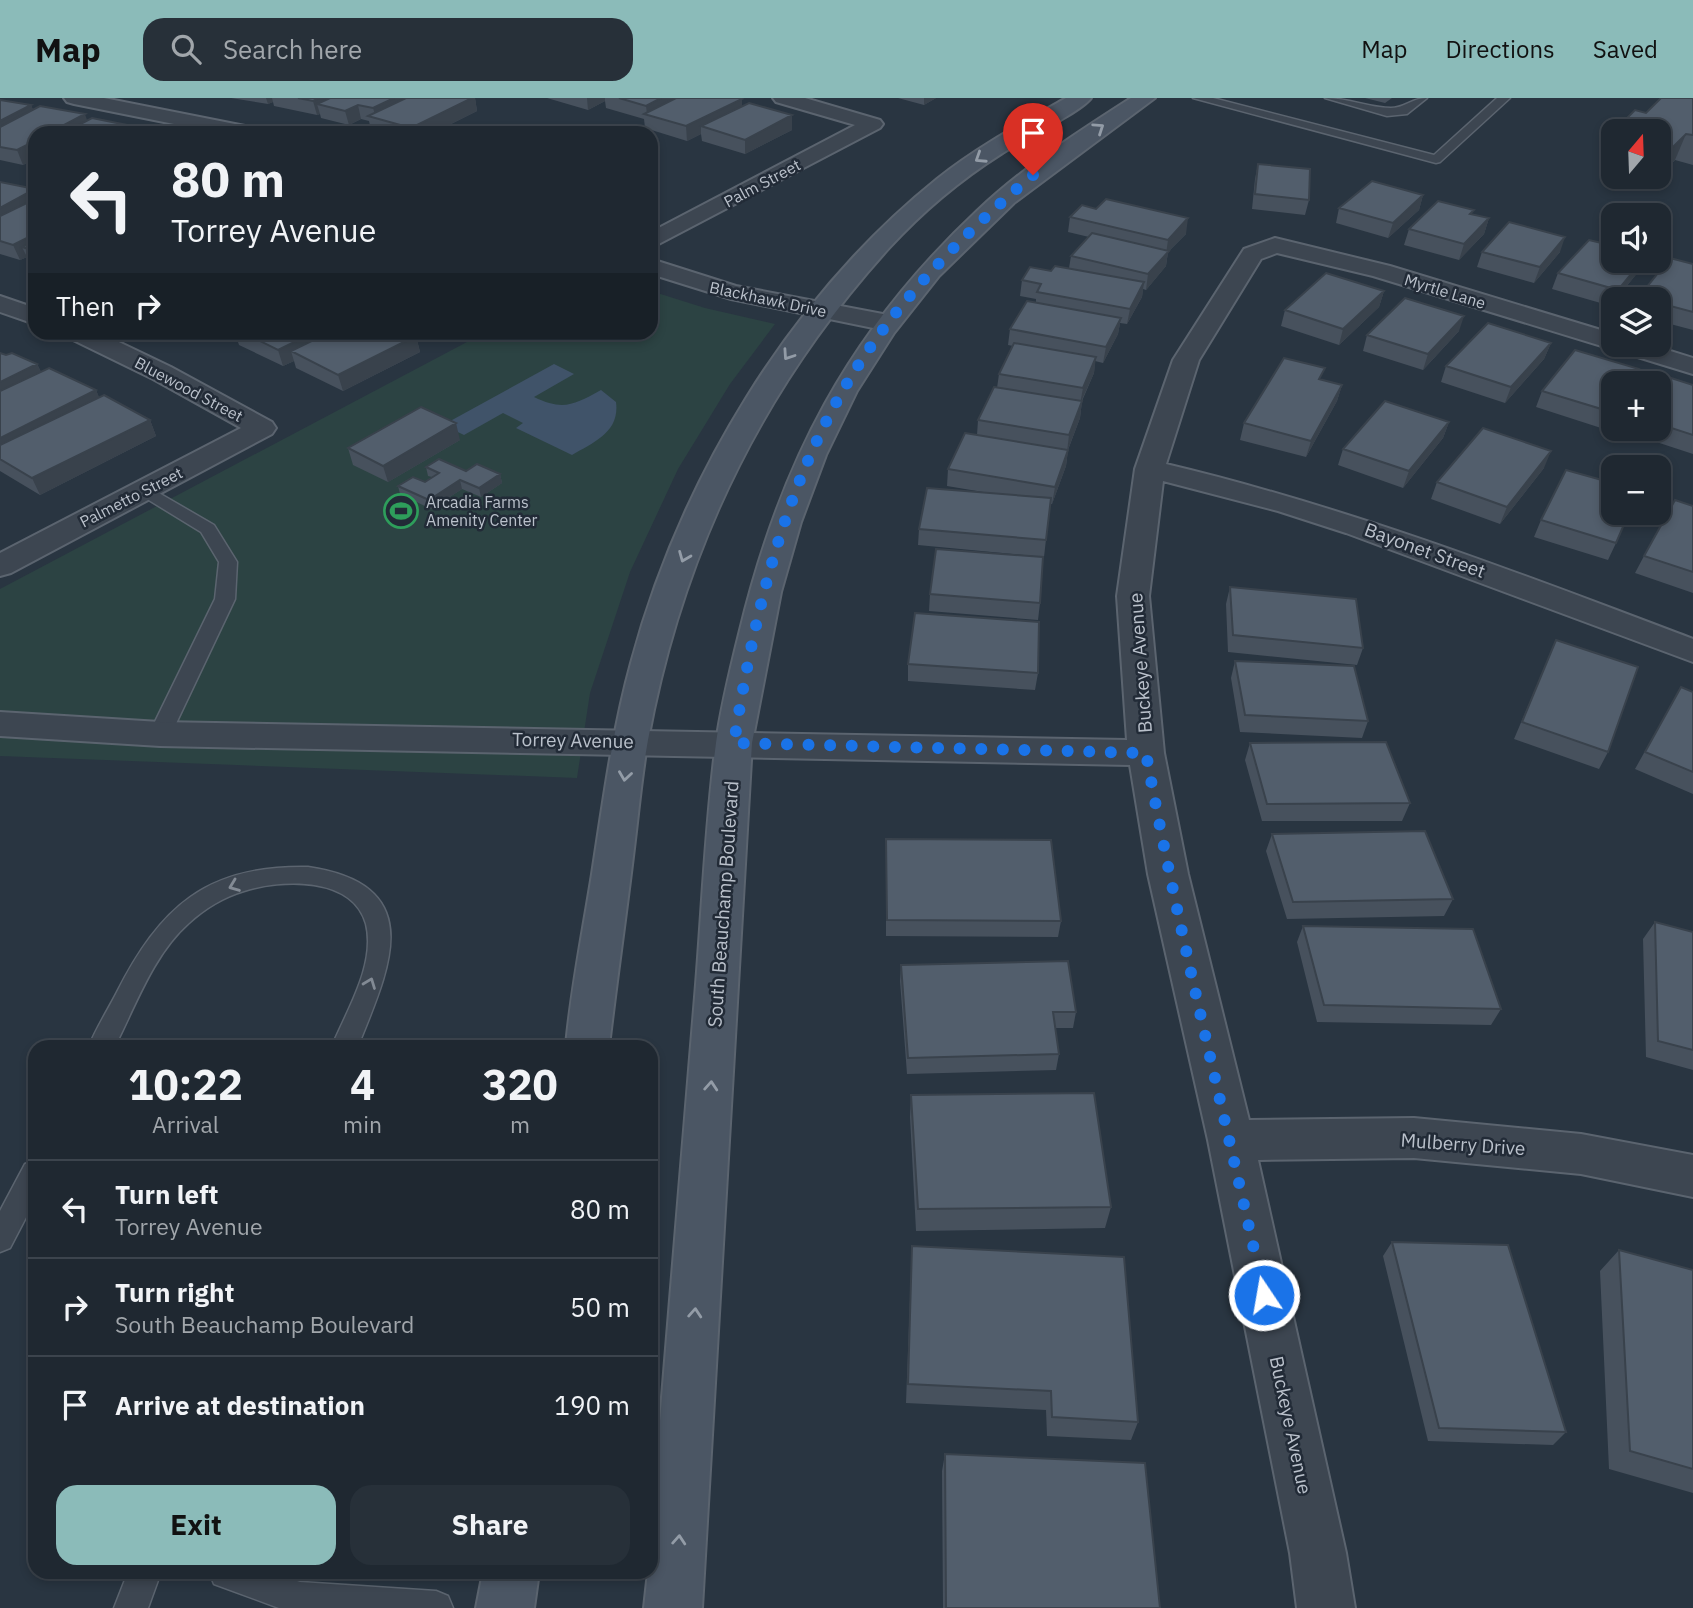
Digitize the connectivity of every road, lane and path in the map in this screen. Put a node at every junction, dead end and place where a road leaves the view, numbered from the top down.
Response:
1 (74, 98) edge
2 (783, 98) edge
3 (1081, 98) edge
4 (1145, 98) edge
5 (1199, 98) edge
6 (1331, 98) edge
7 (1421, 98) edge
8 (1504, 98) edge
9 (215, 126) edge
10 (658, 238) edge
11 (1275, 245) joint
12 (658, 268) edge
13 (0, 304) edge
14 (822, 311) junction
15 (28, 314) edge
16 (888, 323) junction
17 (1601, 338) edge
18 (93, 340) edge
19 (1663, 357) edge
20 (1693, 366) edge
21 (262, 428) joint
22 (1150, 469) junction
23 (145, 489) junction
24 (0, 566) edge
25 (1693, 651) edge
26 (0, 723) edge
27 (160, 734) junction
28 (630, 741) junction
29 (734, 743) junction
30 (1146, 753) junction
31 (105, 1040) edge
32 (347, 1040) edge
33 (588, 1040) edge
34 (1231, 1140) junction
35 (1693, 1176) edge
36 (28, 1186) edge
37 (0, 1239) edge
38 (142, 1579) edge
39 (245, 1579) edge
40 (510, 1579) edge
41 (131, 1608) edge
42 (436, 1608) edge
43 (505, 1608) edge
44 (673, 1608) edge
45 (1326, 1608) edge

1 - 9 street
2 - 10 street, Palm Street
3 -> 14 street
16 -> 4 street, South Beauchamp Boulevard
5 - 8 lane
6 - 7 lane
11 - 17 street, Myrtle Lane
11 - 22 street, Buckeye Avenue
12 - 14 street, Blackhawk Drive
13 - 15 street
14 - 16 street, Blackhawk Drive
14 -> 28 street
16 - 29 street, South Beauchamp Boulevard
18 - 21 street, Bluewood Street
19 - 20 street
21 - 23 street, Palmetto Street
22 - 25 street, Bayonet Street
22 - 30 street, Buckeye Avenue
23 - 24 street, Palmetto Street
23 - 27 lane
26 - 27 street, Torrey Avenue
27 - 28 street, Torrey Avenue
28 - 29 street, Torrey Avenue
28 -> 33 street
29 - 30 street, Torrey Avenue
44 -> 29 street, South Beauchamp Boulevard
30 - 34 street, Buckeye Avenue
32 -> 31 lane
34 - 35 street, Mulberry Drive
34 - 45 street, Buckeye Avenue
36 - 37 lane
38 - 41 lane
39 - 42 lane
40 - 43 street

